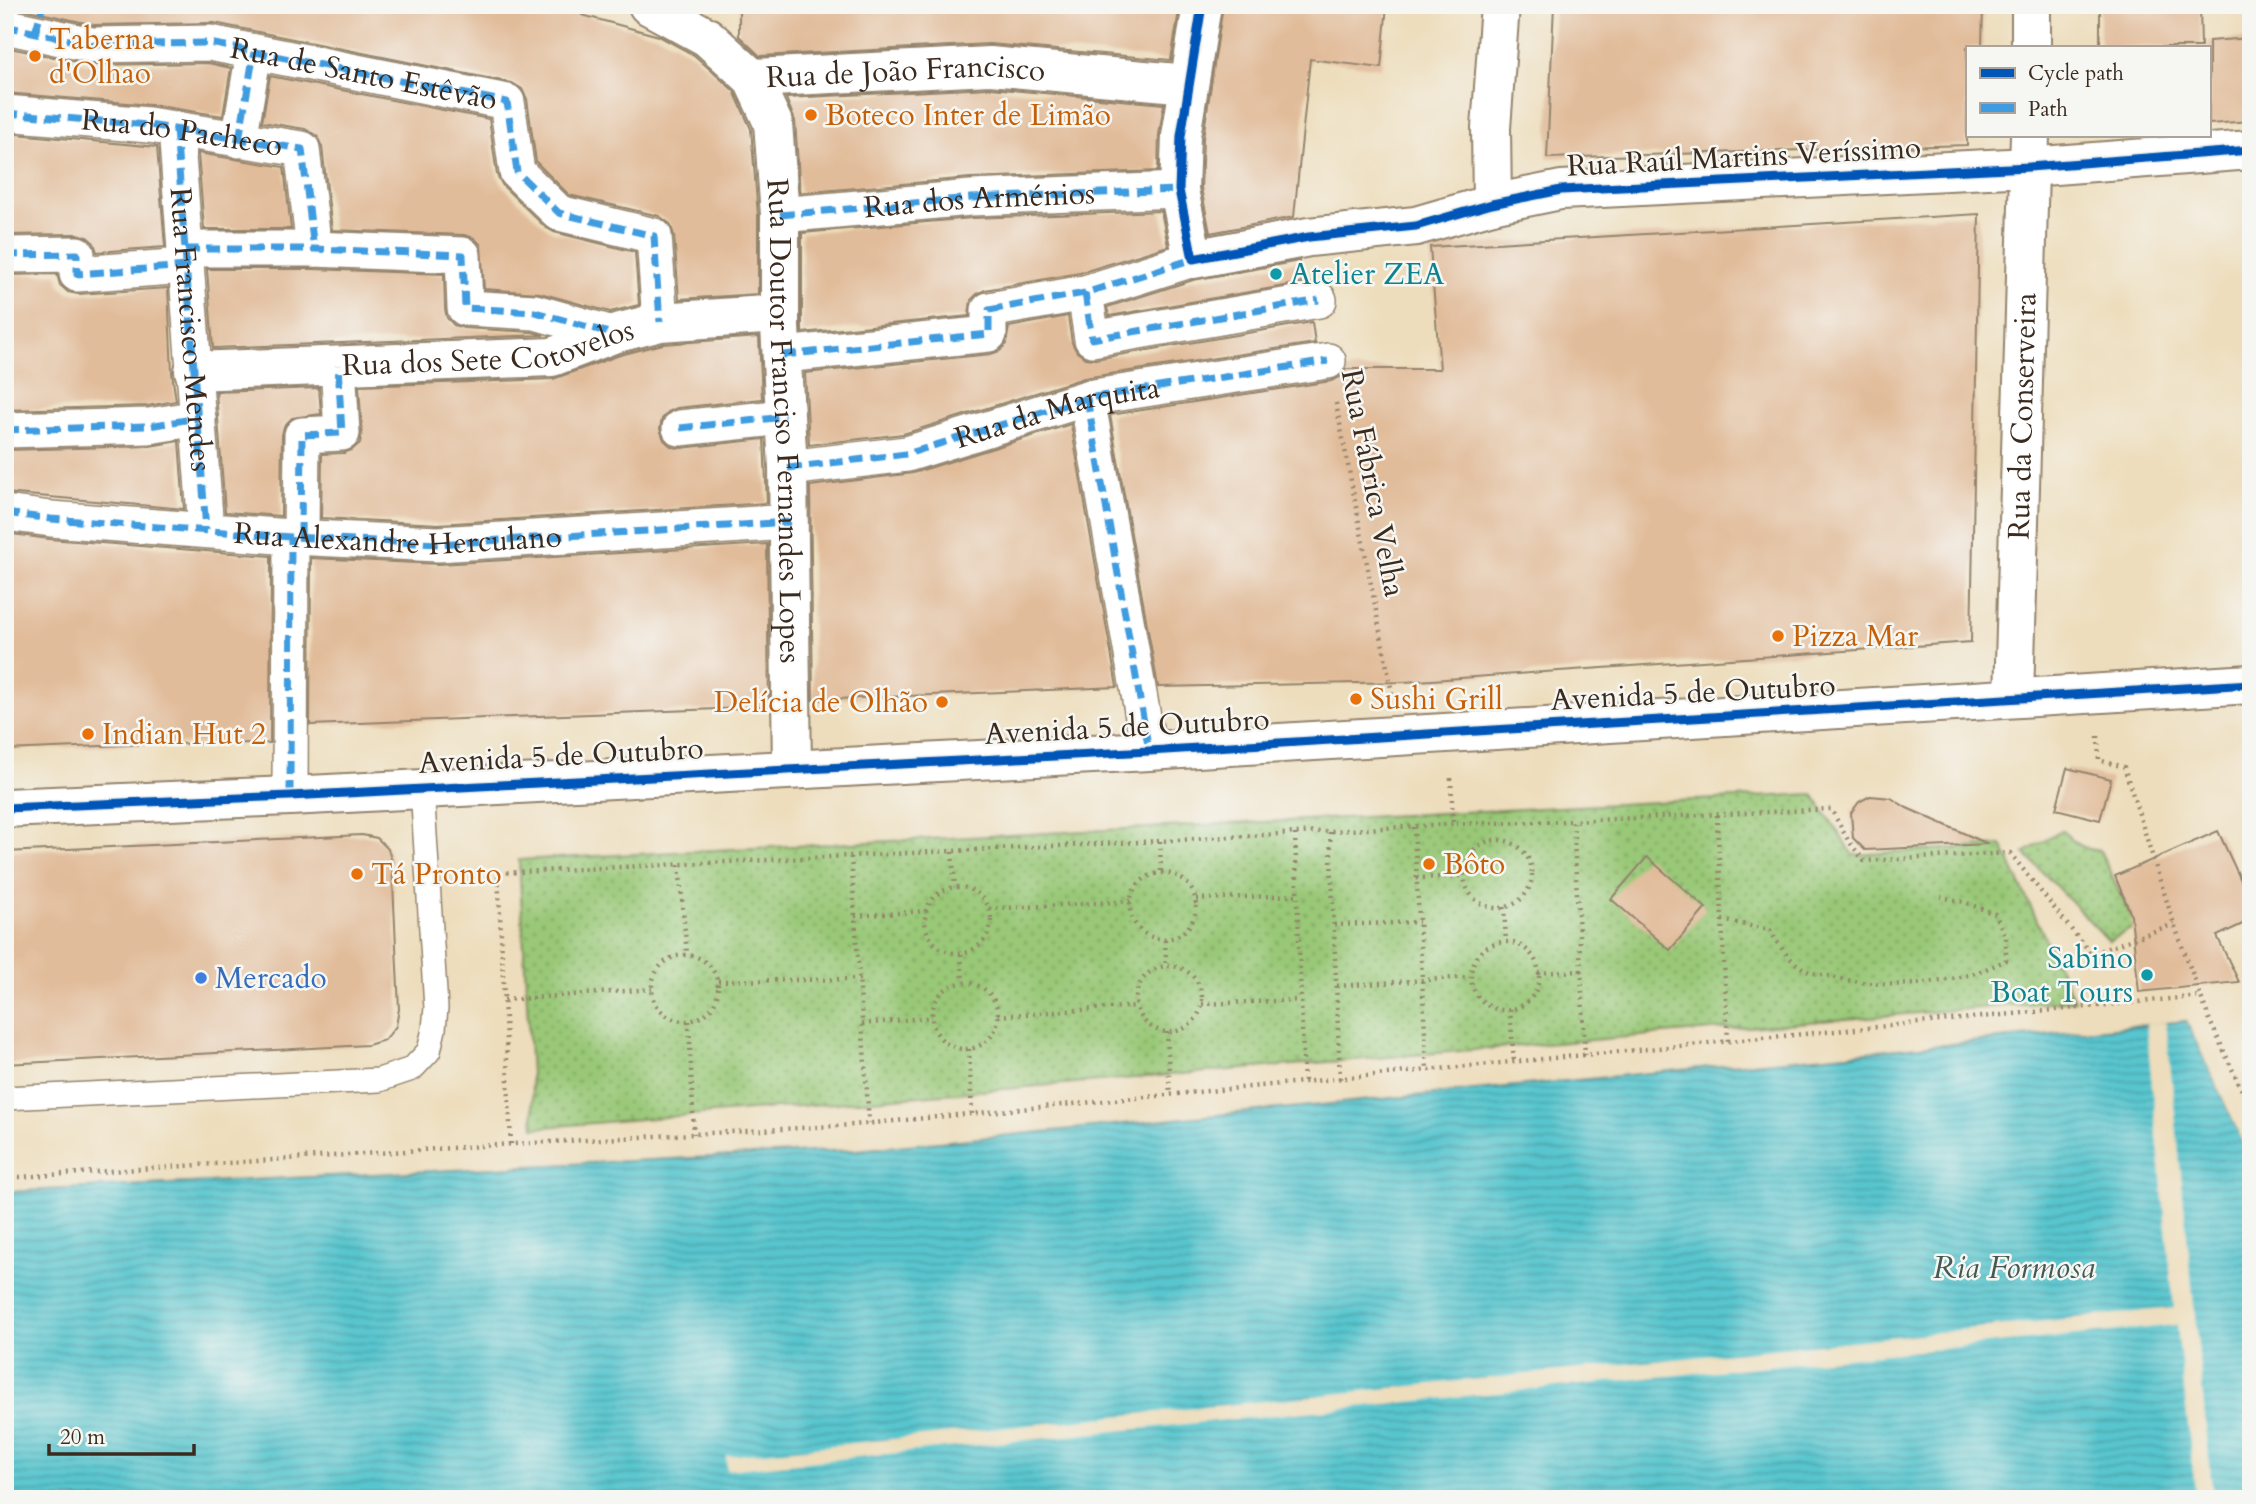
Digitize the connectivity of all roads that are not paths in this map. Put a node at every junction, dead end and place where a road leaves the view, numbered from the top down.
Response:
1 (648, 5) edge
2 (1202, 5) edge
3 (1500, 5) edge
4 (2031, 5) edge
5 (28, 21) edge
6 (2031, 46) edge
7 (254, 52) junction
8 (752, 78) junction
9 (1188, 84) junction
10 (5, 113) edge
11 (176, 129) junction
12 (239, 139) junction
13 (2251, 150) edge
14 (2029, 151) edge
15 (1179, 190) junction
16 (1492, 204) junction
17 (780, 215) junction
18 (314, 250) junction
19 (5, 255) edge
20 (186, 258) junction
21 (1193, 259) junction
22 (1085, 293) junction
23 (1319, 300) dead end
24 (780, 314) junction
25 (660, 322) junction
26 (613, 334) junction
27 (783, 355) junction
28 (1328, 361) road end
29 (338, 365) junction
30 (194, 371) junction
31 (1087, 398) junction
32 (785, 417) junction
33 (198, 418) junction
34 (680, 428) dead end
35 (5, 430) edge
36 (788, 468) junction
37 (5, 513) edge
38 (790, 522) junction
39 (206, 530) junction
40 (296, 537) junction
41 (2251, 684) edge
42 (2014, 698) junction
43 (1149, 751) junction
44 (792, 769) junction
45 (422, 788) junction
46 (290, 796) junction
47 (5, 808) edge
48 (5, 1098) edge

1 - 8 street, Rua de João Francisco
2 - 9 street
3 - 16 street
4 - 6 street
5 - 7 street, Rua de Santo Estêvão
7 - 12 street
7 - 25 street, Rua de Santo Estêvão
8 - 9 street, Rua de João Francisco
8 - 17 street, Rua Doutor Franciso Fernandes Lopes
9 - 15 street
10 - 11 street, Rua do Pacheco
11 - 12 street, Rua do Pacheco
11 - 20 street, Rua Francisco Mendes
12 - 18 street, Rua do Pacheco
13 - 14 street, Rua Raúl Martins Veríssimo
14 - 16 street, Rua Raúl Martins Veríssimo
14 - 42 street, Rua da Conserveira
15 - 17 street, Rua dos Arménios
15 - 21 street
16 - 21 street, Rua Raúl Martins Veríssimo
17 - 24 street, Rua Doutor Franciso Fernandes Lopes
18 - 20 street
18 - 26 street
19 - 20 street
20 - 30 street, Rua Francisco Mendes
21 - 22 street
22 - 23 street
22 - 27 street
24 - 25 street, Rua dos Sete Cotovelos
24 - 27 street, Rua Doutor Franciso Fernandes Lopes
25 - 26 street, Rua dos Sete Cotovelos
26 - 29 street, Rua dos Sete Cotovelos
27 - 32 street, Rua Doutor Franciso Fernandes Lopes
28 - 31 street, Rua da Marquita
29 - 30 street, Rua dos Sete Cotovelos
29 - 40 street
30 - 33 street, Rua Francisco Mendes
31 - 36 street, Rua da Marquita
31 - 43 street
32 - 34 street
32 - 36 street, Rua Doutor Franciso Fernandes Lopes
33 - 35 street
33 - 39 street, Rua Francisco Mendes
36 - 38 street, Rua Doutor Franciso Fernandes Lopes
37 - 39 street, Rua Alexandre Herculano
38 - 40 street, Rua Alexandre Herculano
38 - 44 street, Rua Doutor Franciso Fernandes Lopes
39 - 40 street, Rua Alexandre Herculano
40 - 46 street
41 - 42 street, Avenida 5 de Outubro
42 - 43 street, Avenida 5 de Outubro
43 - 44 street, Avenida 5 de Outubro
44 - 45 street, Avenida 5 de Outubro
45 - 46 street, Avenida 5 de Outubro
45 - 48 lane
46 - 47 street, Avenida 5 de Outubro

